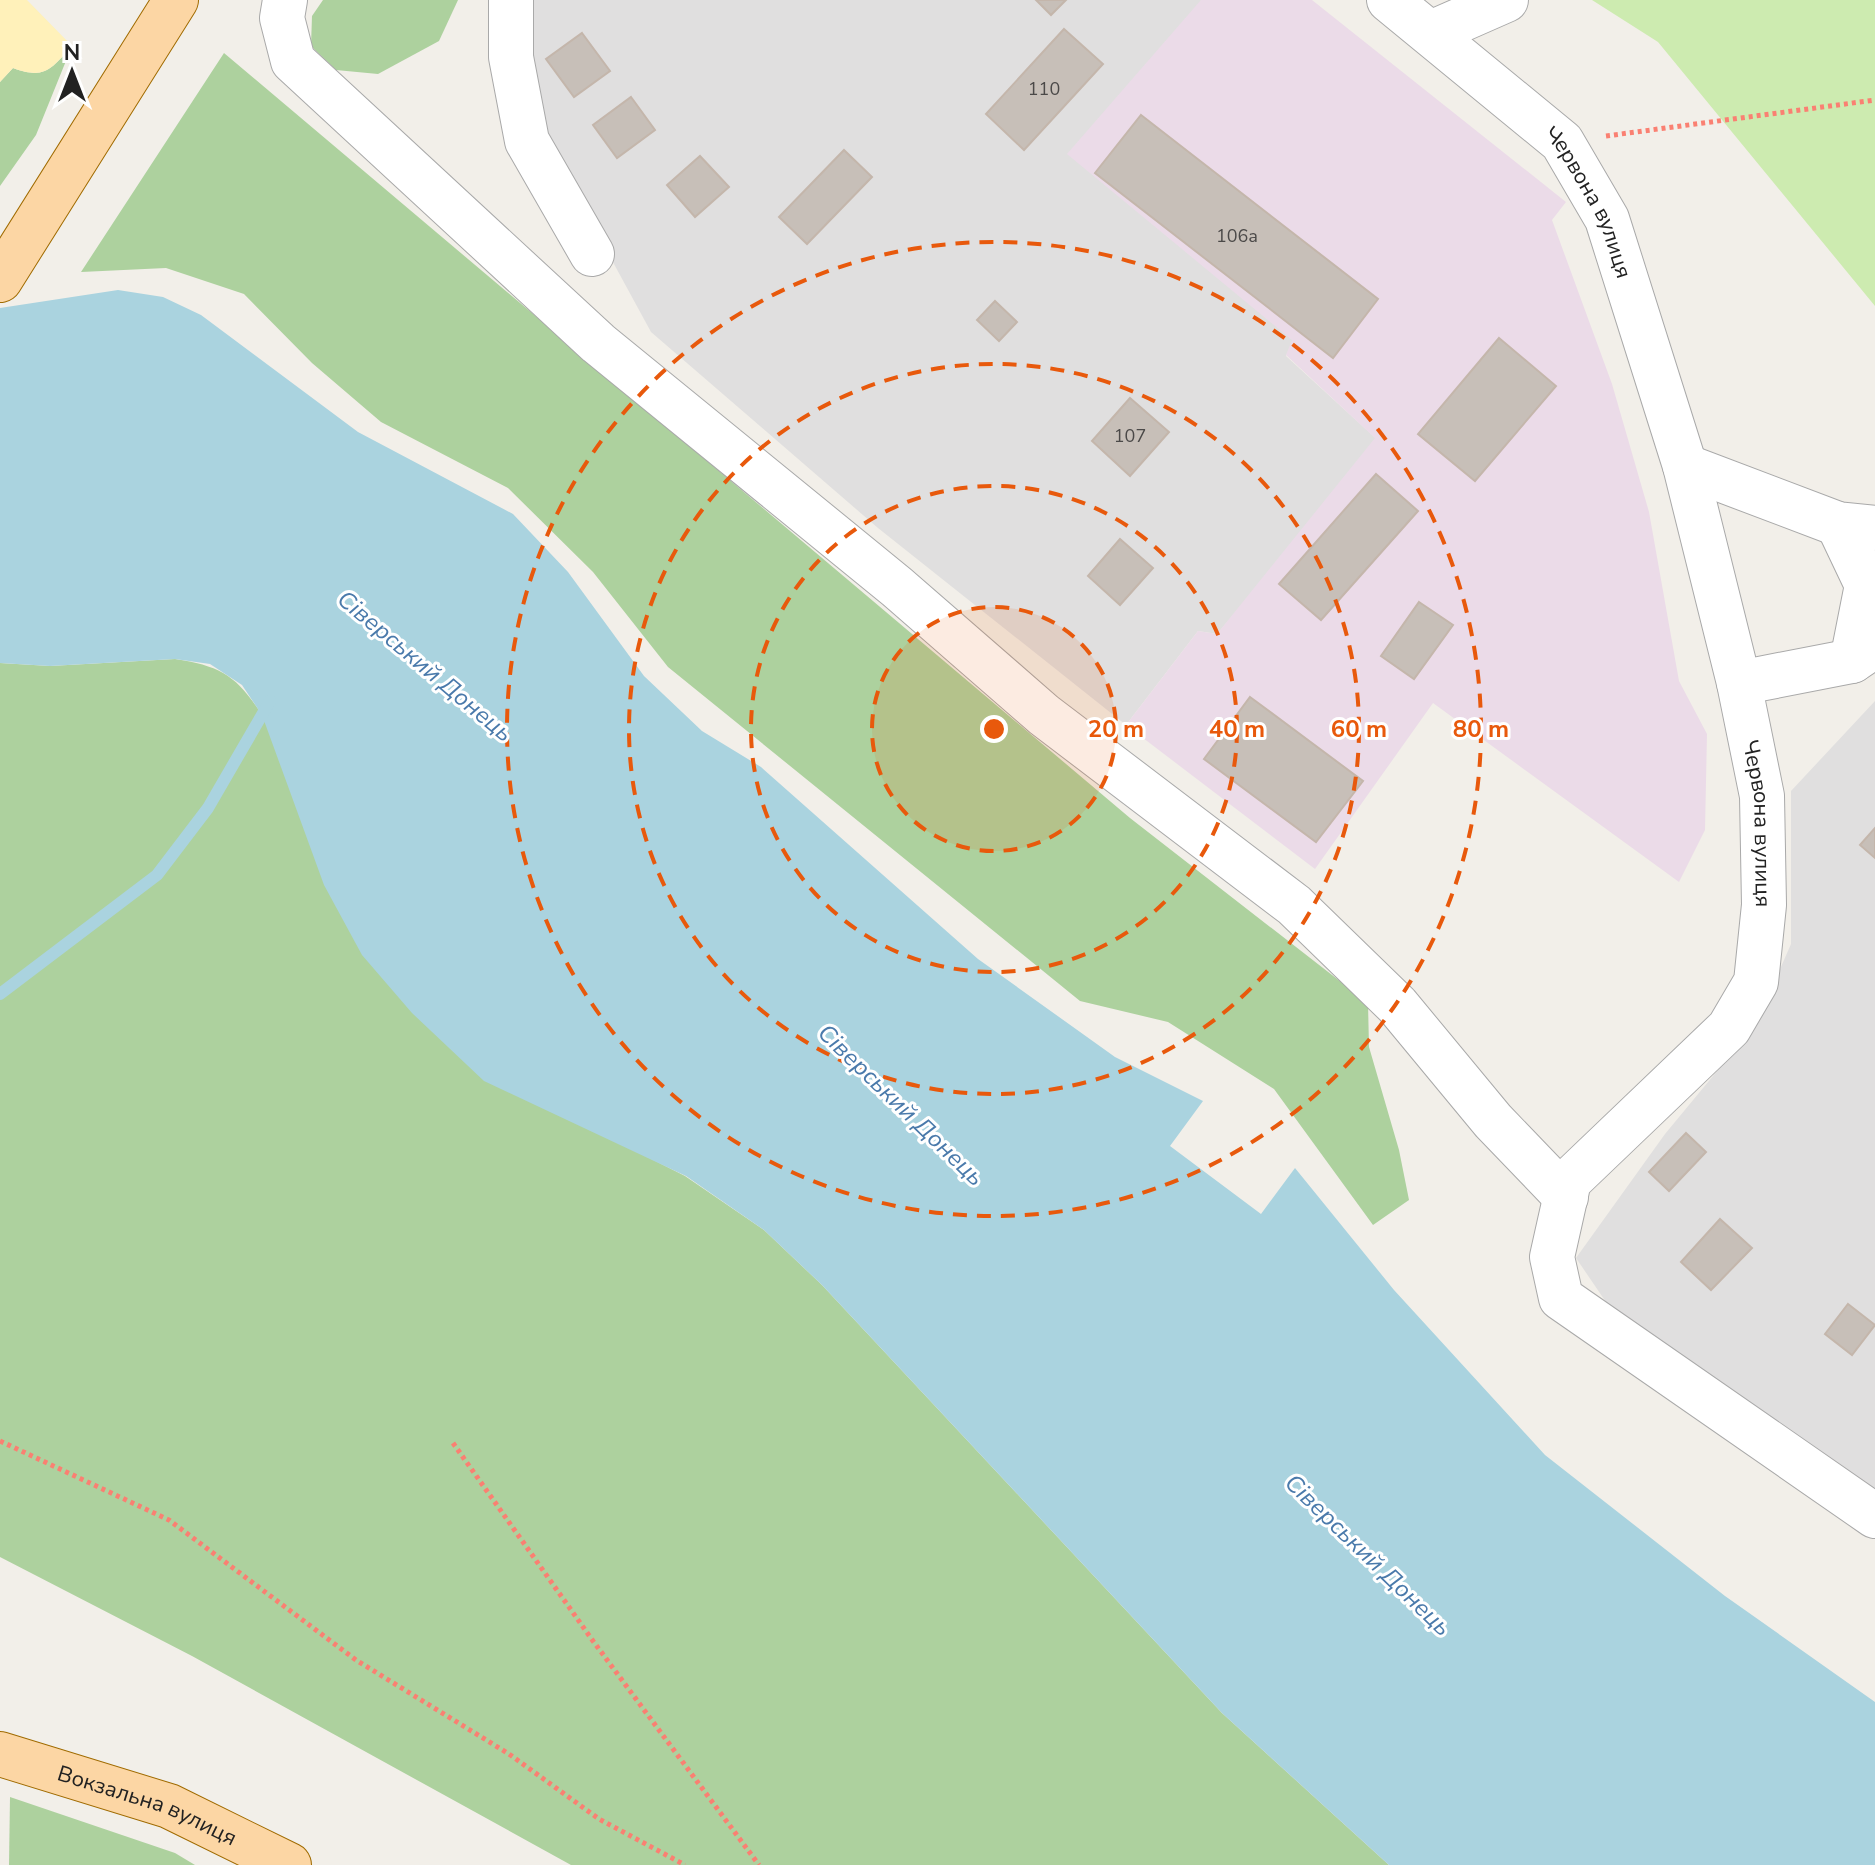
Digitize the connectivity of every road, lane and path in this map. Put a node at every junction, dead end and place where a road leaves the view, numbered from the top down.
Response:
1 (176, 0) edge
2 (285, 0) edge
3 (511, 0) edge
4 (1389, 0) edge
5 (1506, 0) edge
6 (1431, 33) junction
7 (1875, 100) edge
8 (1562, 142) junction
9 (592, 254) dead end
10 (0, 280) edge
11 (1685, 466) junction
12 (1856, 526) edge
13 (1863, 653) edge
14 (1739, 683) junction
15 (1566, 1197) junction
16 (0, 1441) edge
17 (453, 1443) dead end
18 (1875, 1516) edge
19 (0, 1754) edge
20 (289, 1865) edge
21 (685, 1865) edge
22 (759, 1865) edge

1 - 10 main road
2 - 15 street
3 - 9 street
4 - 6 street, Червона вулиця
5 - 6 street
6 - 8 street, Червона вулиця
7 - 8 path
8 - 11 street, Червона вулиця
11 - 12 street
11 - 14 street, Червона вулиця
12 - 13 street
13 - 14 street
14 - 15 street, Червона вулиця
15 - 18 street, Червона вулиця
16 - 21 path
17 - 22 path
19 - 20 main road, Вокзальна вулиця

